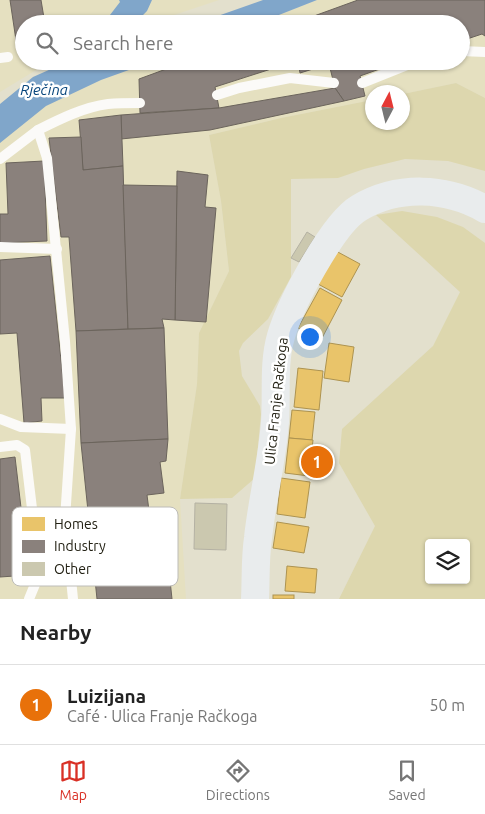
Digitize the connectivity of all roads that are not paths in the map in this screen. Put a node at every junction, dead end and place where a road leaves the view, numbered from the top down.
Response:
1 (470, 51) edge
2 (485, 52) edge
3 (394, 70) edge
4 (334, 83) dead end
5 (362, 83) dead end
6 (216, 95) dead end
7 (140, 103) dead end
8 (38, 130) junction
9 (0, 159) edge
10 (485, 209) edge
11 (0, 247) edge
12 (57, 248) junction
13 (0, 419) edge
14 (70, 429) junction
15 (0, 447) edge
16 (32, 507) edge
17 (66, 507) edge
18 (34, 586) edge
19 (72, 586) edge
20 (29, 599) edge
21 (73, 599) edge
22 (256, 599) edge

1 - 2 lane
3 - 5 lane
4 - 6 lane
7 - 8 lane
8 - 9 lane
8 - 12 lane
10 - 22 main road, Ulica Franje Račkoga
11 - 12 lane
12 - 14 lane
13 - 14 lane
14 - 17 lane
15 - 16 lane
18 - 20 lane
19 - 21 lane

